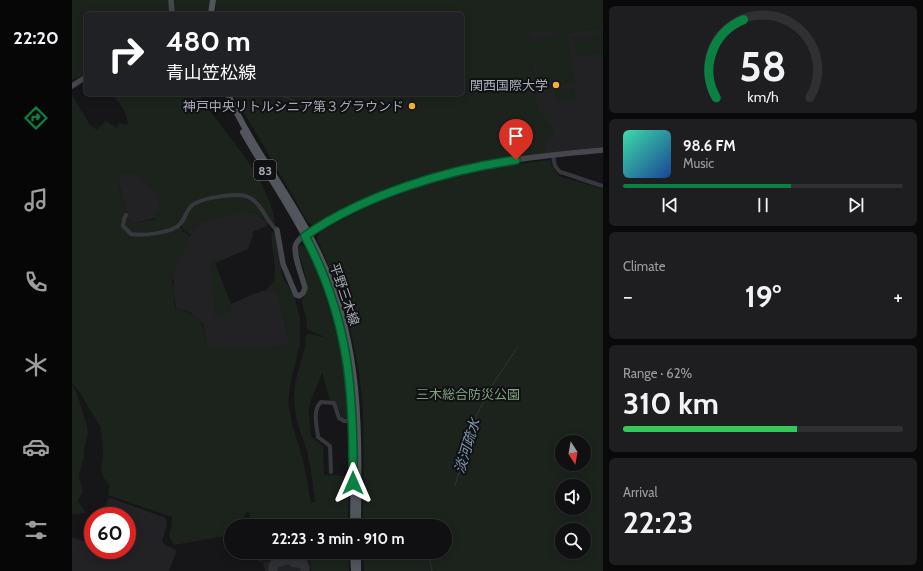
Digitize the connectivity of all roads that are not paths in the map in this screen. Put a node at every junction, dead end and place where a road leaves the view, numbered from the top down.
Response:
1 (171, 0) edge
2 (214, 0) edge
3 (172, 12) edge
4 (211, 12) edge
5 (84, 78) edge
6 (72, 86) edge
7 (225, 96) edge
8 (229, 96) edge
9 (603, 150) edge
10 (553, 156) junction
11 (603, 186) edge
12 (126, 215) dead end
13 (277, 230) joint
14 (307, 235) junction
15 (354, 421) junction
16 (330, 472) dead end
17 (353, 519) edge
18 (358, 519) edge
19 (353, 559) edge
20 (358, 559) edge
21 (354, 571) edge
22 (358, 571) edge

1 - 3 street
2 - 4 main road
5 - 6 street
7 - 14 main road, 平野三木線 / 83
8 - 14 main road, 平野三木線 / 83
9 - 10 street
10 - 11 street
10 - 14 street
12 - 13 street
13 - 14 street
14 - 15 main road, 平野三木線 / 83
14 - 18 main road, 平野三木線 / 83
15 - 16 street
15 - 17 main road, 平野三木線 / 83
19 - 21 main road
20 - 22 main road

